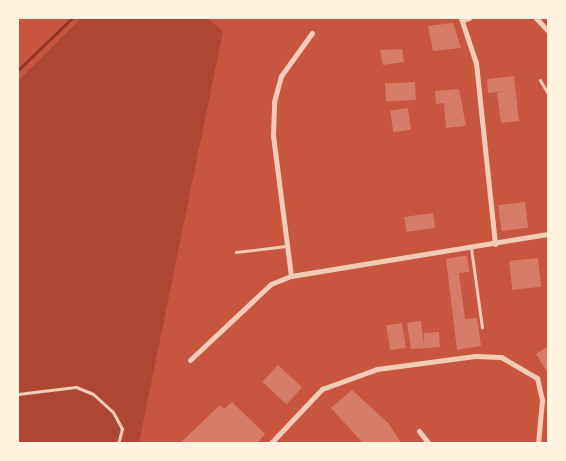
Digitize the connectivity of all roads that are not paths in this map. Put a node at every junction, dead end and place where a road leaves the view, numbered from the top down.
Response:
1 (469, 18) edge
2 (536, 18) edge
3 (461, 19) edge
4 (548, 31) edge
5 (312, 33) dead end
6 (540, 80) dead end
7 (548, 94) edge
8 (548, 234) edge
9 (495, 244) junction
10 (286, 246) junction
11 (471, 248) junction
12 (236, 252) dead end
13 (291, 276) junction
14 (482, 328) dead end
15 (190, 360) dead end
16 (18, 394) edge
17 (420, 431) dead end
18 (118, 444) edge
19 (270, 444) edge
20 (429, 444) edge
21 (538, 444) edge

1 - 3 street
2 - 4 street
3 - 9 street
5 - 10 street
6 - 7 lane
8 - 9 street
9 - 11 street
10 - 12 lane
10 - 13 street
11 - 13 street
11 - 14 lane
13 - 15 street
16 - 18 lane
17 - 20 street
19 - 21 street

